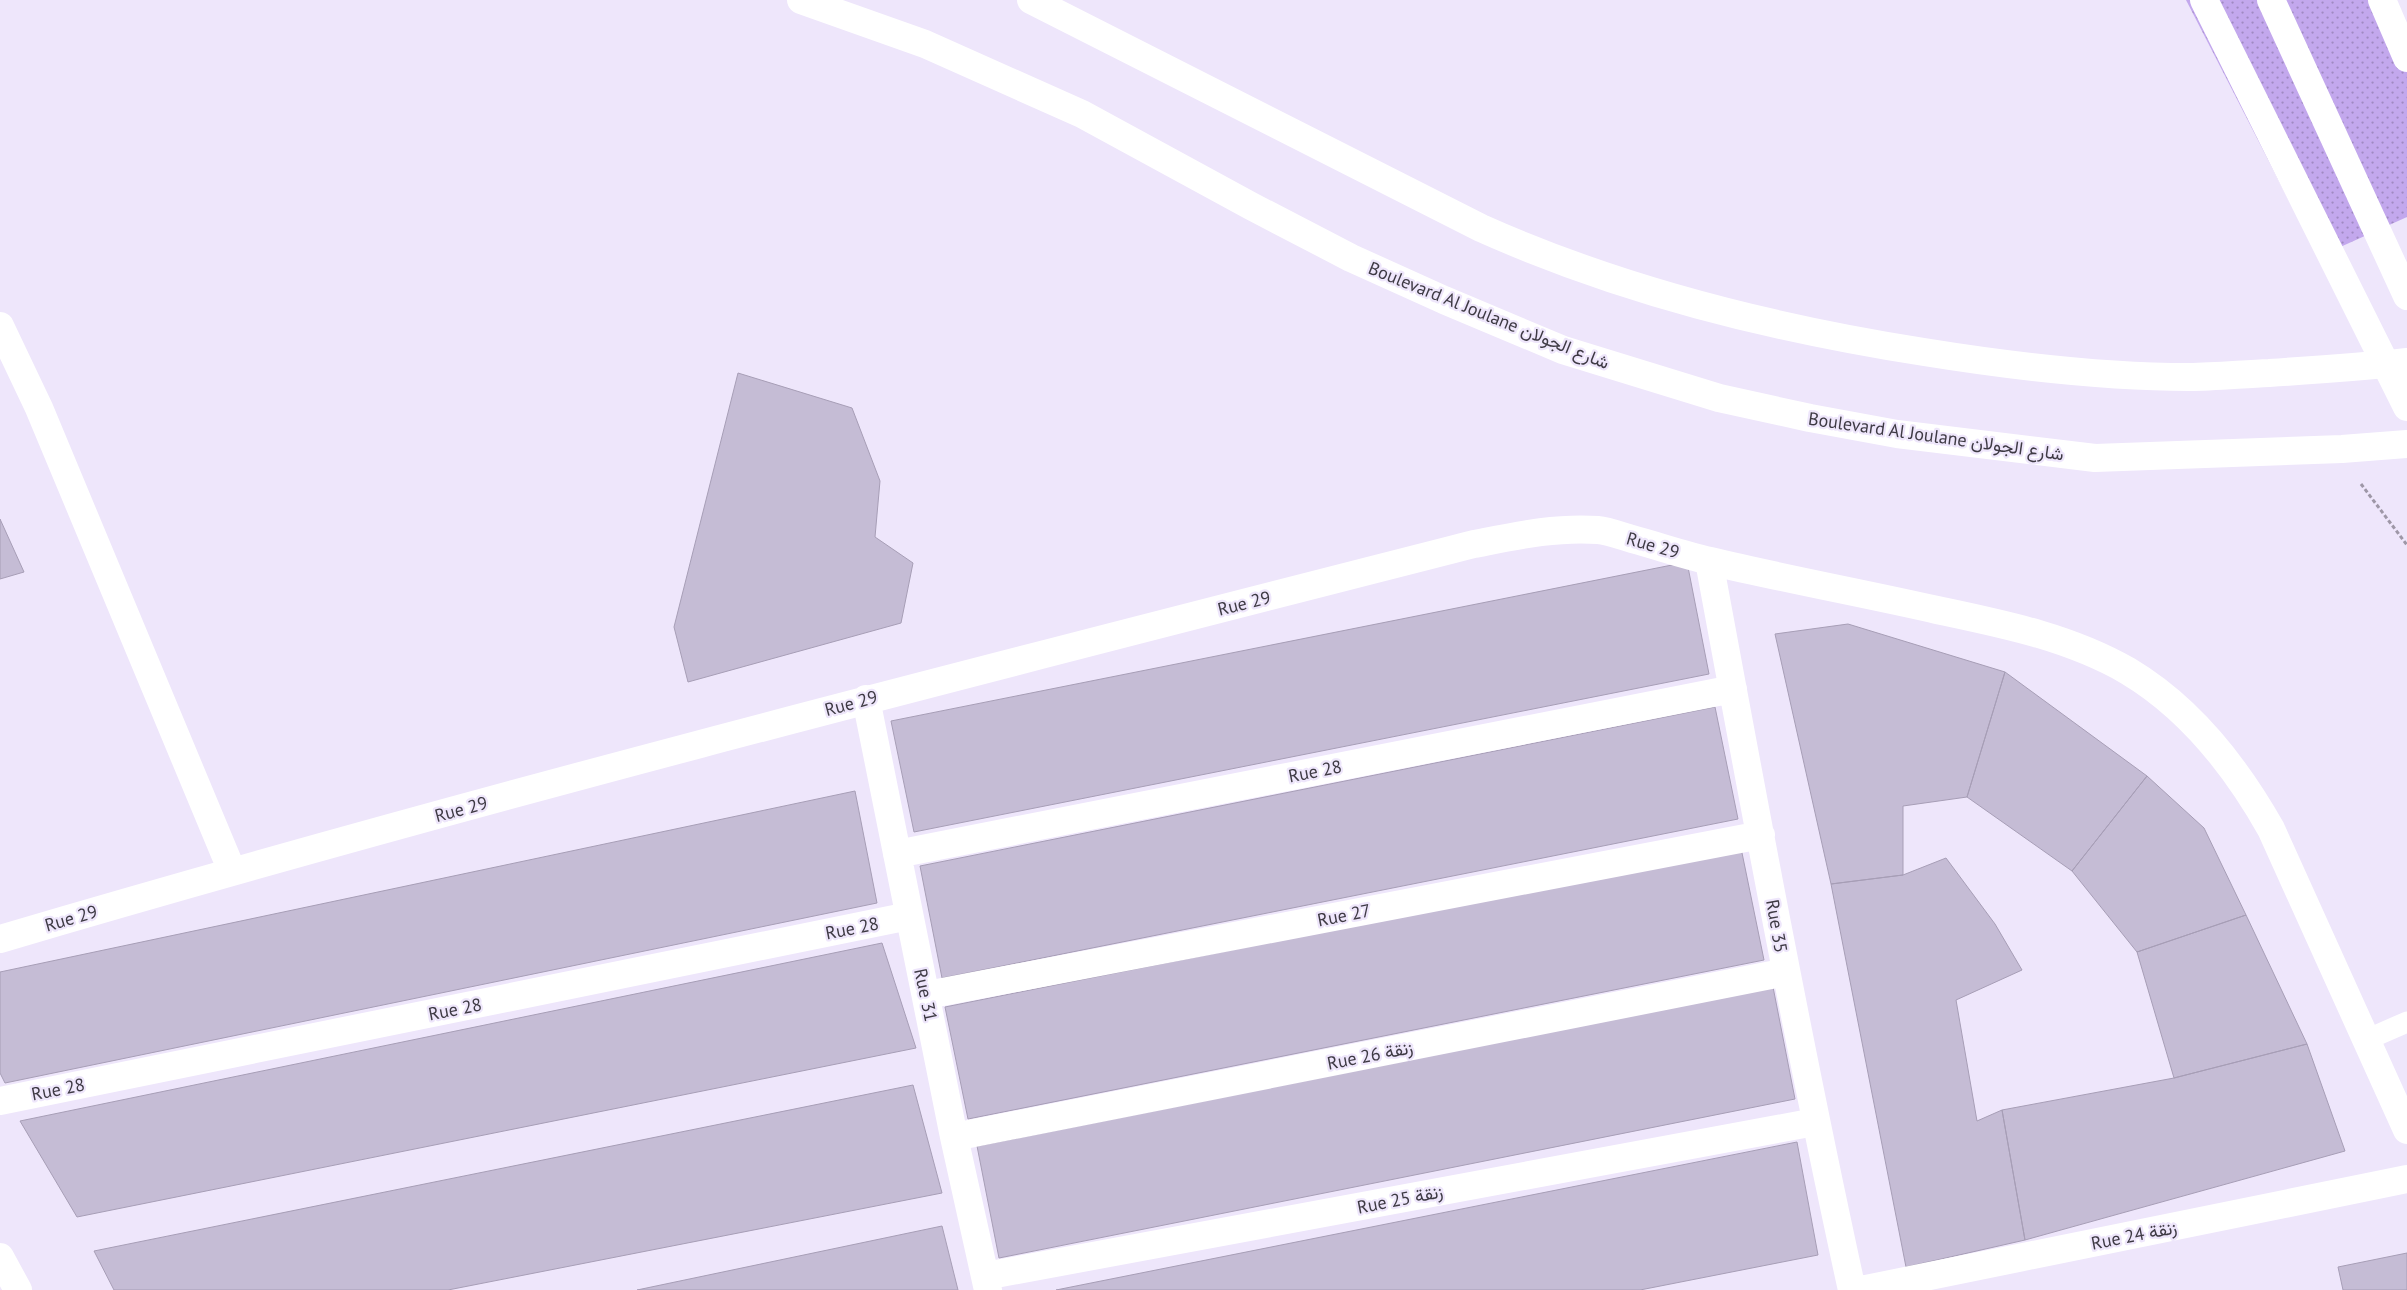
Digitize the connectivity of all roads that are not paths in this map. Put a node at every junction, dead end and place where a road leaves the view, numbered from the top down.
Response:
1 (805, 0) edge
2 (1031, 0) edge
3 (2204, 0) edge
4 (2271, 0) edge
5 (2382, 0) edge
6 (2407, 58) edge
7 (2407, 296) edge
8 (0, 326) edge
9 (2407, 362) edge
10 (2407, 407) edge
11 (2395, 445) edge
12 (1709, 561) junction
13 (1733, 688) junction
14 (866, 699) junction
15 (1761, 835) junction
16 (897, 854) junction
17 (232, 871) junction
18 (909, 916) junction
19 (0, 939) edge
20 (1786, 972) junction
21 (927, 995) junction
22 (2407, 1022) edge
23 (2366, 1040) junction
24 (0, 1101) edge
25 (1815, 1122) junction
26 (2407, 1130) edge
27 (954, 1137) junction
28 (2407, 1179) edge
29 (0, 1257) edge
30 (986, 1283) edge
31 (18, 1290) edge
32 (1852, 1290) edge
33 (1861, 1290) edge

1 - 11 main road, Boulevard Al Joulane شارع الجولان
2 - 9 main road
3 - 10 main road
4 - 7 main road
5 - 6 main road
8 - 17 main road
12 - 13 main road, Rue 35
12 - 14 main road, Rue 29
12 - 23 main road, Rue 29
13 - 15 main road, Rue 35
13 - 16 main road, Rue 28
14 - 16 main road, Rue 31
14 - 17 main road, Rue 29
15 - 20 main road, Rue 35
15 - 21 main road, Rue 27
16 - 18 main road, Rue 31
17 - 19 main road, Rue 29
18 - 21 main road, Rue 31
18 - 24 main road, Rue 28
20 - 25 main road, Rue 35
20 - 27 main road, Rue 26 زنقة
21 - 27 main road, Rue 31
22 - 23 lane
23 - 26 main road, Rue 29
25 - 30 main road, Rue 25 زنقة
25 - 32 main road, Rue 35
27 - 30 main road, Rue 31
28 - 33 main road, Rue 24 زنقة
29 - 31 main road

